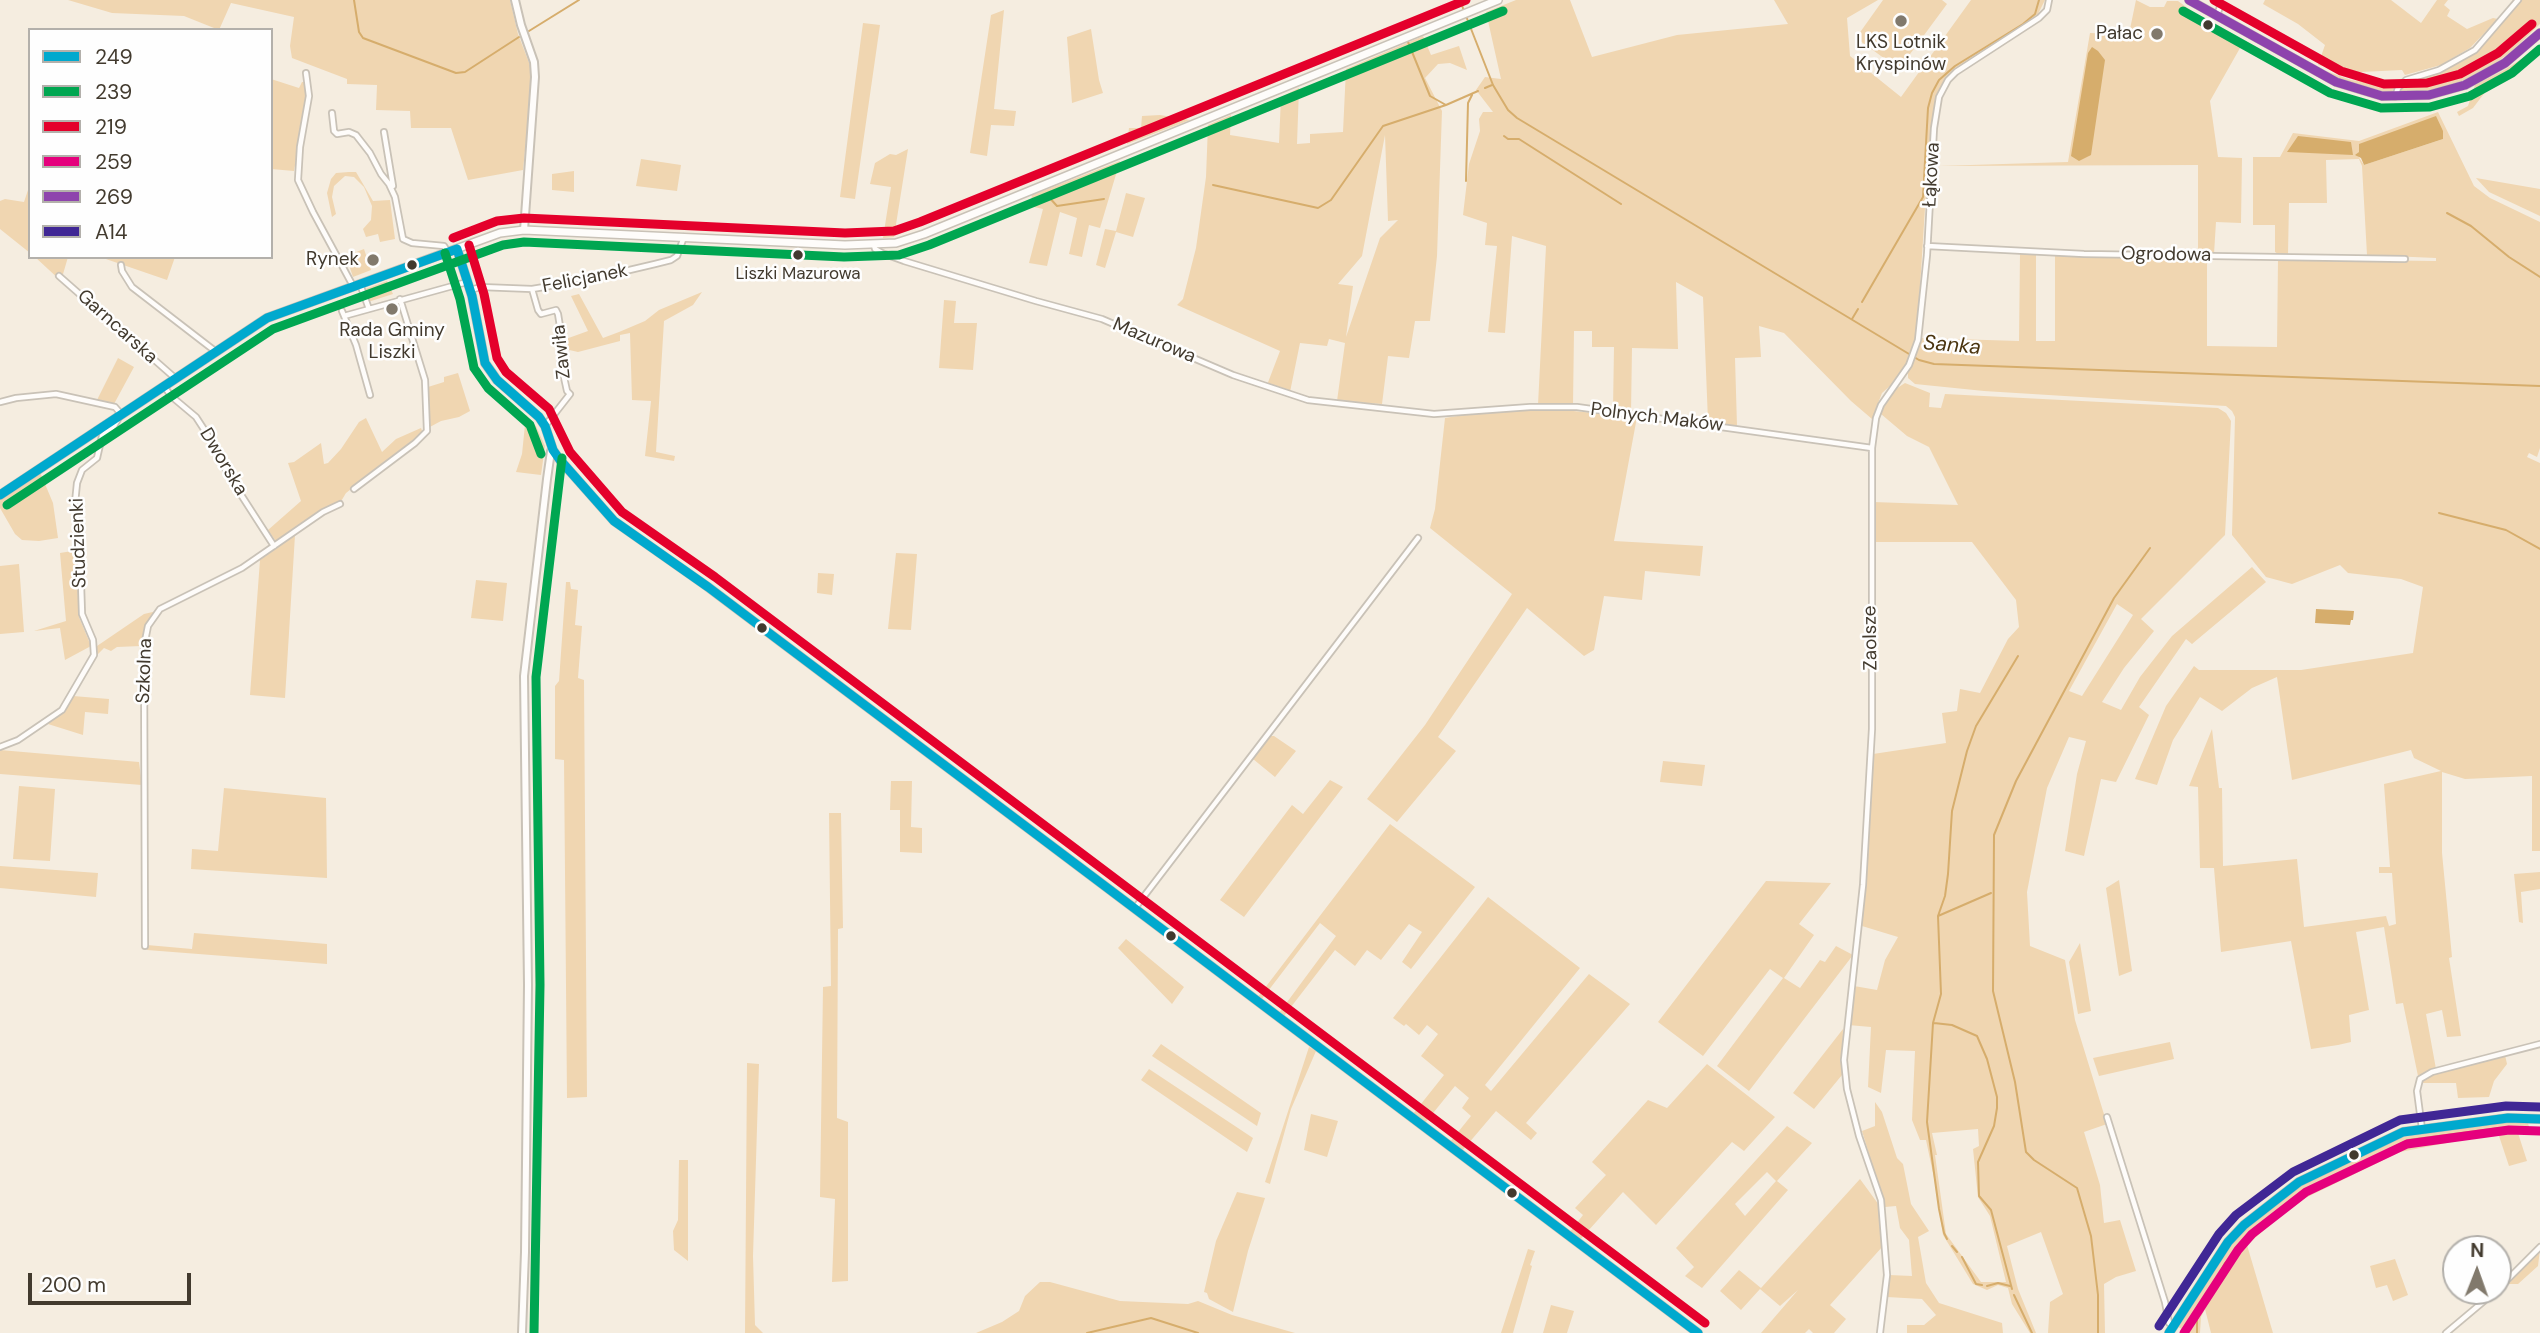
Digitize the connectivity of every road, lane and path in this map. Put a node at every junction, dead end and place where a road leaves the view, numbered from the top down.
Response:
1 (515, 0) edge
2 (1498, 0) edge
3 (2049, 0) edge
4 (2189, 0) edge
5 (2218, 0) edge
6 (2518, 0) edge
7 (2217, 15) junction
8 (2540, 33) edge
9 (306, 73) dead end
10 (2395, 97) junction
11 (332, 113) dead end
12 (384, 132) dead end
13 (393, 190) junction
14 (524, 230) junction
15 (684, 237) junction
16 (874, 245) junction
17 (1927, 246) junction
18 (457, 249) junction
19 (448, 252) junction
20 (2405, 259) dead end
21 (121, 265) dead end
22 (60, 276) dead end
23 (467, 282) junction
24 (357, 285) junction
25 (531, 289) junction
26 (470, 290) junction
27 (400, 299) junction
28 (369, 309) junction
29 (215, 351) junction
30 (175, 378) junction
31 (163, 386) junction
32 (1887, 394) joint
33 (370, 395) dead end
34 (0, 402) edge
35 (121, 414) junction
36 (1442, 414) joint
37 (545, 426) junction
38 (1872, 447) junction
39 (553, 450) junction
40 (354, 489) dead end
41 (0, 495) edge
42 (340, 504) dead end
43 (1418, 538) dead end
44 (274, 546) junction
45 (0, 747) edge
46 (1134, 909) junction
47 (145, 946) dead end
48 (2540, 1044) edge
49 (2107, 1117) dead end
50 (2540, 1119) edge
51 (2422, 1129) junction
52 (2540, 1247) edge
53 (2512, 1275) edge
54 (2479, 1305) edge
55 (2171, 1330) edge
56 (522, 1333) edge
57 (1698, 1333) edge
58 (1880, 1333) edge
59 (2446, 1333) edge

1 - 14 street
2 - 16 main road
3 - 17 street, Łąkowa
4 - 7 main road
5 - 7 street
6 - 10 street
7 - 10 main road
8 - 10 main road
9 - 24 street
11 - 13 street
12 - 13 street
13 - 19 street
14 - 15 main road
14 - 18 main road
15 - 16 main road
15 - 25 street, Felicjanek
16 - 36 street, Mazurowa
17 - 20 street, Ogrodowa
17 - 32 street, Łąkowa
18 - 19 main road
18 - 23 street
19 - 24 main road
21 - 29 street
22 - 30 street, Garncarska
23 - 26 street
23 - 27 street
24 - 28 street
24 - 29 main road
25 - 26 street, Felicjanek
25 - 37 street, Zawiła
26 - 37 street
27 - 28 street
27 - 40 street
28 - 33 street
29 - 30 main road
30 - 31 main road
31 - 35 main road
31 - 44 street, Dworska
32 - 38 street, Zaolsze
34 - 35 street
35 - 41 main road
35 - 45 street, Studzienki
36 - 38 street, Polnych Maków
37 - 39 street
38 - 58 street, Zaolsze
39 - 46 street
39 - 56 street
42 - 44 street, Szkolna
43 - 46 street
44 - 47 street, Szkolna
46 - 57 street
48 - 51 street
49 - 55 street
50 - 51 street
51 - 55 street
52 - 53 street
54 - 59 street

